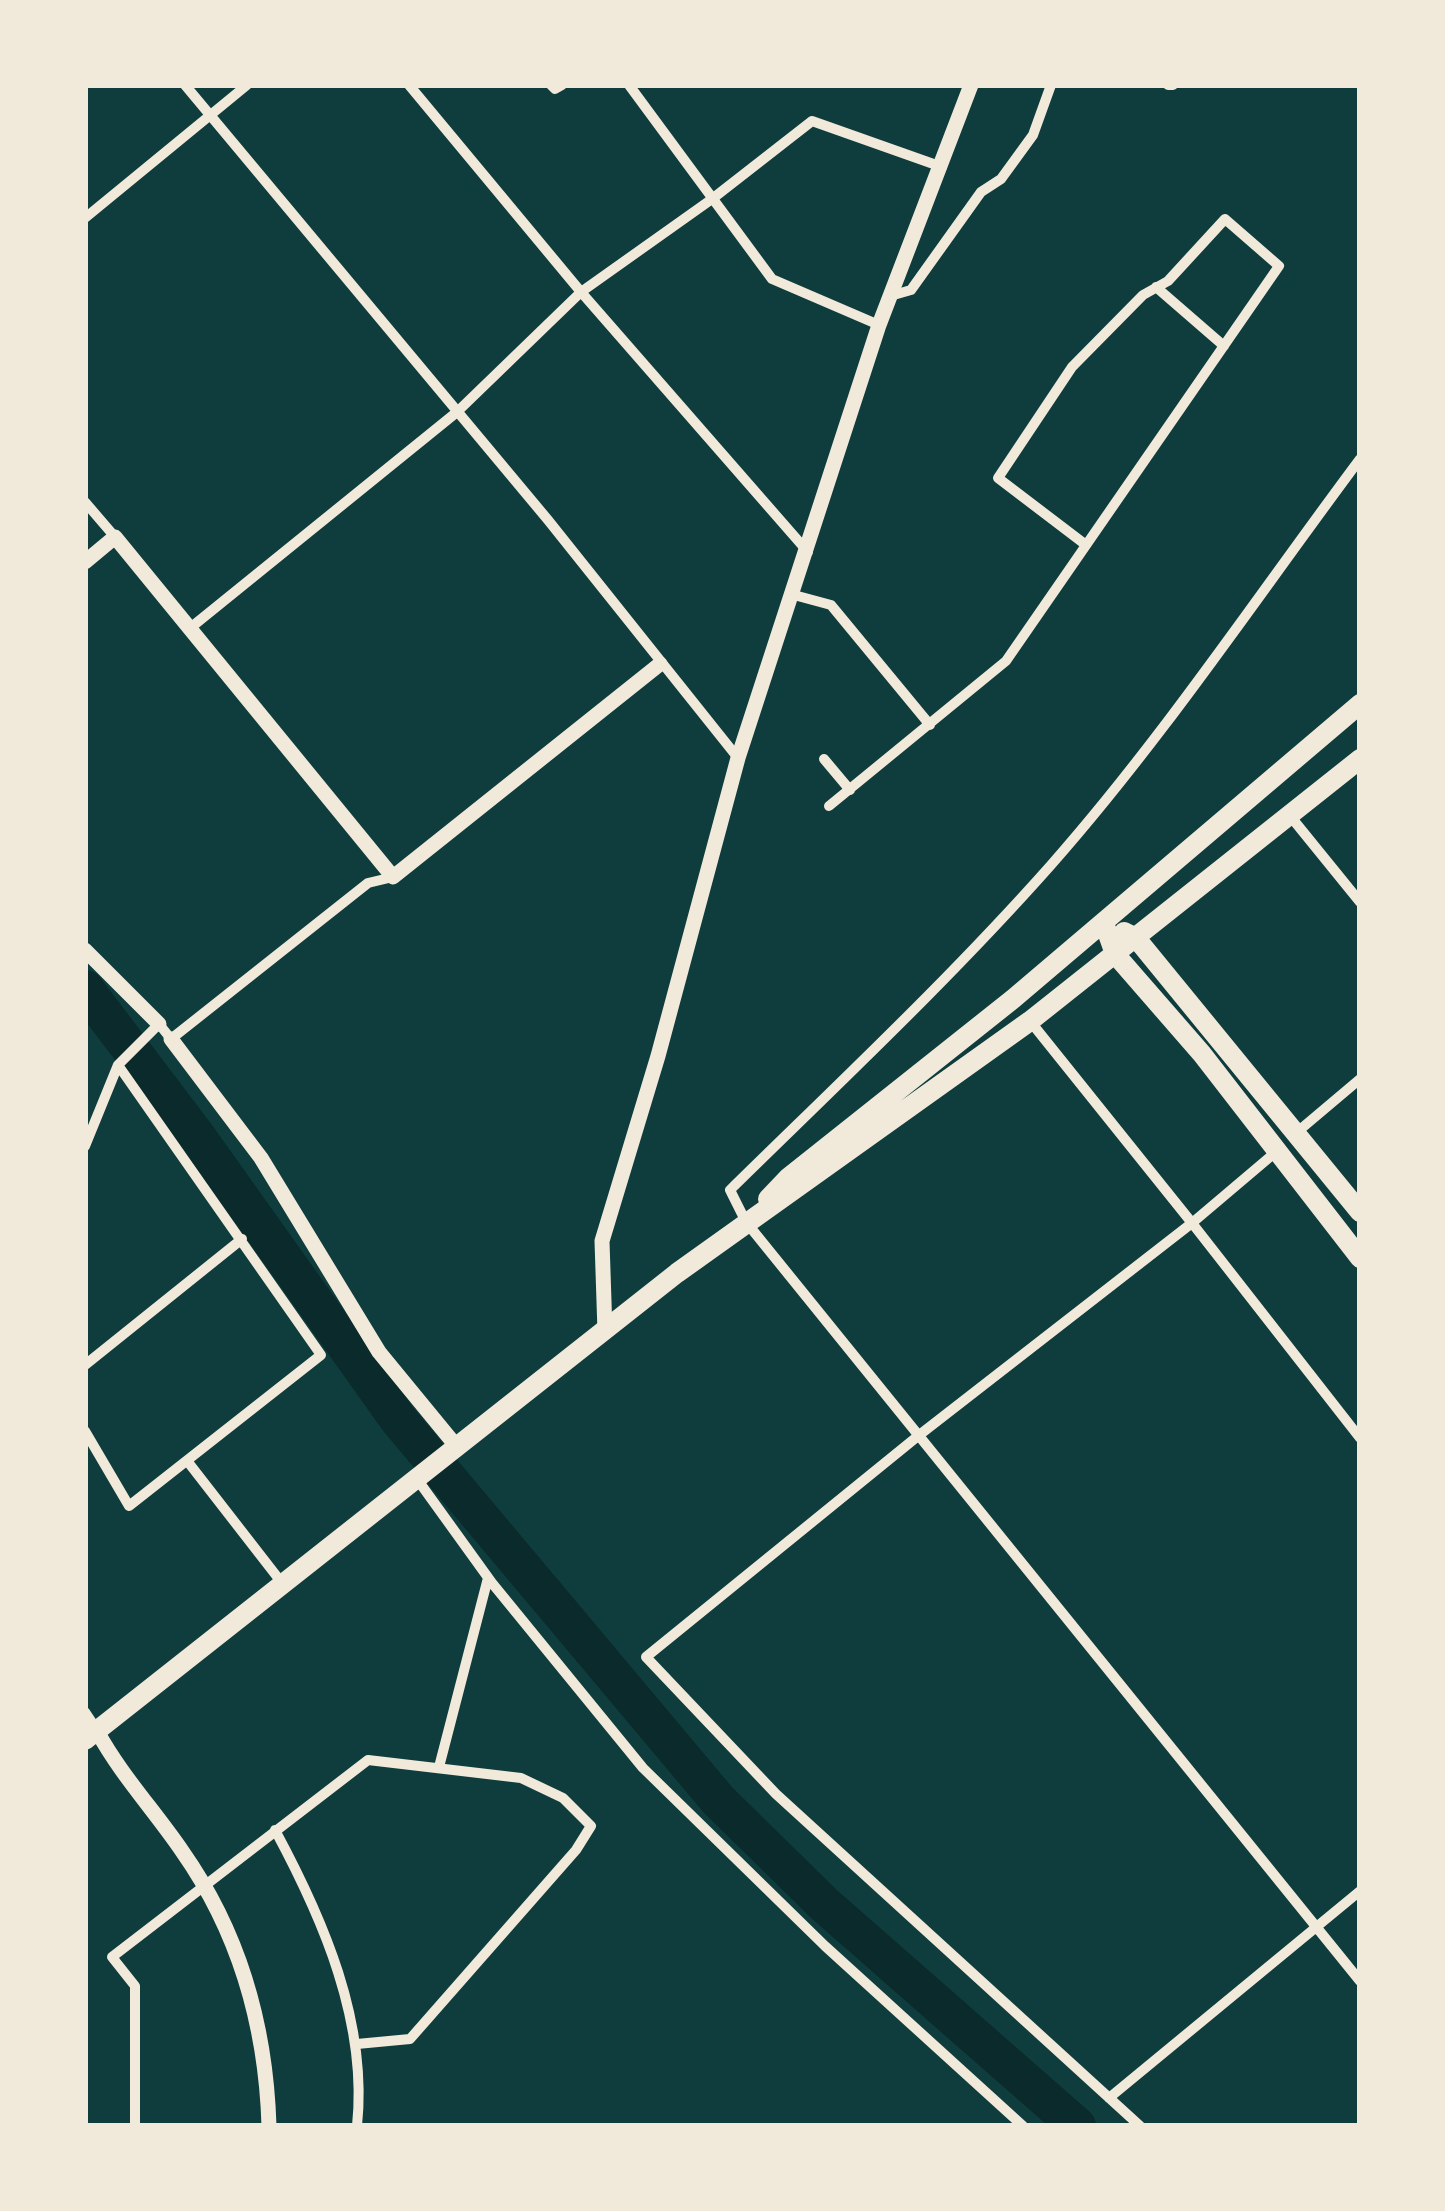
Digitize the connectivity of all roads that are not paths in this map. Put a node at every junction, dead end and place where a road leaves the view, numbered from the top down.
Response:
1 (185, 85) edge
2 (246, 85) edge
3 (409, 85) edge
4 (552, 85) edge
5 (562, 85) edge
6 (629, 85) edge
7 (971, 85) edge
8 (1051, 85) edge
9 (209, 115) junction
10 (942, 167) junction
11 (712, 199) junction
12 (85, 218) edge
13 (1156, 287) junction
14 (581, 292) junction
15 (890, 296) junction
16 (879, 324) junction
17 (1224, 346) junction
18 (456, 412) junction
19 (1360, 459) edge
20 (85, 502) edge
21 (115, 537) junction
22 (1086, 544) junction
23 (808, 553) junction
24 (85, 562) edge
25 (794, 595) junction
26 (189, 629) junction
27 (660, 664) junction
28 (1360, 704) edge
29 (930, 725) junction
30 (738, 758) junction
31 (824, 759) dead end
32 (1360, 759) edge
33 (850, 790) junction
34 (829, 806) dead end
35 (1292, 817) junction
36 (393, 877) junction
37 (1360, 902) edge
38 (1104, 923) junction
39 (1136, 938) junction
40 (85, 950) edge
41 (1115, 954) junction
42 (1030, 1022) junction
43 (159, 1025) junction
44 (172, 1039) junction
45 (119, 1064) junction
46 (1360, 1079) edge
47 (1295, 1134) junction
48 (85, 1146) edge
49 (1277, 1151) junction
50 (1360, 1212) edge
51 (746, 1222) junction
52 (1192, 1222) junction
53 (242, 1239) junction
54 (1360, 1258) edge
55 (605, 1332) junction
56 (85, 1365) edge
57 (85, 1431) edge
58 (918, 1436) junction
59 (1360, 1438) edge
60 (456, 1448) junction
61 (188, 1462) junction
62 (417, 1478) junction
63 (488, 1578) junction
64 (283, 1584) junction
65 (85, 1712) edge
66 (91, 1736) edge
67 (440, 1767) junction
68 (275, 1830) junction
69 (205, 1885) junction
70 (1360, 1891) edge
71 (1315, 1928) junction
72 (1360, 1981) edge
73 (356, 2044) junction
74 (1110, 2098) junction
75 (135, 2126) edge
76 (269, 2126) edge
77 (357, 2126) edge
78 (1023, 2126) edge
79 (1140, 2126) edge

1 - 9 street
2 - 9 street
3 - 14 street
4 - 5 street
6 - 11 street
7 - 10 street
8 - 15 street
9 - 12 street
9 - 18 street
10 - 11 street
10 - 15 street
11 - 14 street
11 - 16 street
13 - 17 street
13 - 17 street
13 - 22 street
14 - 18 street
14 - 23 street
15 - 16 street
16 - 23 street
17 - 22 street
18 - 26 street
18 - 27 street
19 - 51 street
20 - 21 street
21 - 24 street
21 - 26 street
22 - 29 street
23 - 25 street
25 - 29 street
25 - 30 street
26 - 36 street
27 - 30 street
27 - 36 street
28 - 38 highway
29 - 33 street
30 - 55 street
31 - 33 street
32 - 35 highway
33 - 34 street
35 - 37 street
35 - 39 highway
36 - 44 street
38 - 39 highway
38 - 41 highway
38 - 51 highway
39 - 41 highway
39 - 47 highway
40 - 43 street
41 - 42 highway
41 - 49 highway
42 - 51 highway
42 - 52 street
43 - 44 street
43 - 45 street
44 - 60 street
45 - 48 street
45 - 53 street
46 - 47 street
47 - 50 highway
49 - 52 street
49 - 54 highway
51 - 55 highway
51 - 58 street
52 - 58 street
52 - 59 street
53 - 56 street
53 - 61 street
55 - 60 highway
57 - 61 street
58 - 71 street
58 - 74 street
60 - 62 highway
61 - 64 street
62 - 63 street
62 - 64 highway
63 - 67 street
63 - 78 street
64 - 66 highway
65 - 66 street
66 - 69 street
67 - 68 street
67 - 73 street
68 - 69 street
68 - 73 street
69 - 75 street
69 - 76 street
70 - 71 street
71 - 72 street
71 - 74 street
73 - 77 street
74 - 79 street

